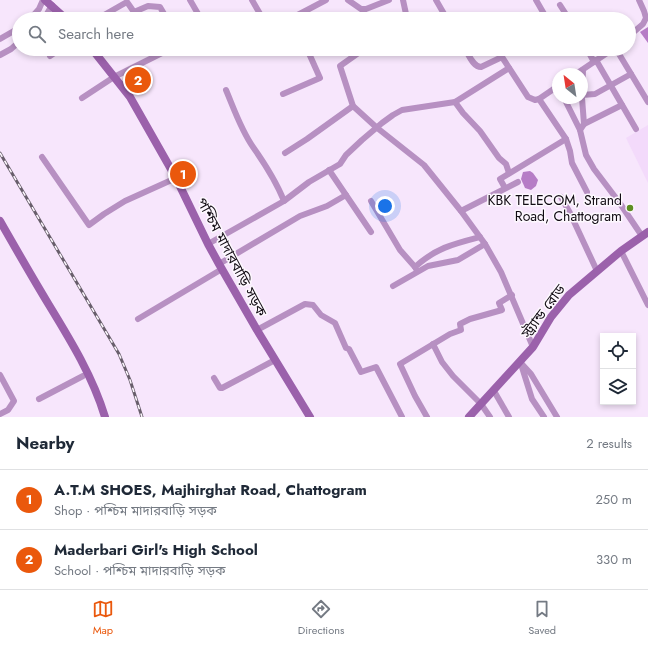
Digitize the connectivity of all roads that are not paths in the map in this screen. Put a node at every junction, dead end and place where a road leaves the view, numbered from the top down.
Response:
1 (190, 0) edge
2 (252, 0) edge
3 (326, 0) edge
4 (348, 0) edge
5 (389, 0) edge
6 (403, 0) edge
7 (436, 0) edge
8 (536, 0) edge
9 (639, 0) edge
10 (47, 2) edge
11 (560, 6) dead end
12 (37, 12) edge
13 (45, 12) edge
14 (58, 12) edge
15 (109, 12) edge
16 (134, 12) edge
17 (134, 12) edge
18 (163, 12) edge
19 (197, 12) edge
20 (259, 12) edge
21 (305, 12) edge
22 (406, 12) edge
23 (443, 12) edge
24 (543, 12) edge
25 (565, 12) edge
26 (636, 30) edge
27 (12, 32) edge
28 (0, 39) edge
29 (12, 48) edge
30 (0, 55) edge
31 (98, 56) edge
32 (156, 56) edge
33 (310, 56) edge
34 (354, 56) edge
35 (470, 56) edge
36 (592, 56) edge
37 (602, 56) edge
38 (620, 56) edge
39 (502, 57) joint
40 (595, 61) junction
41 (509, 68) junction
42 (586, 68) edge
43 (631, 74) junction
44 (114, 77) junction
45 (611, 86) junction
46 (226, 90) dead end
47 (552, 91) edge
48 (283, 94) dead end
49 (588, 96) edge
50 (82, 98) dead end
51 (539, 99) junction
52 (455, 102) junction
53 (648, 102) edge
54 (567, 104) edge
55 (583, 104) edge
56 (622, 105) junction
57 (353, 106) junction
58 (584, 124) junction
59 (376, 127) junction
60 (636, 129) dead end
61 (580, 130) junction
62 (566, 139) junction
63 (284, 153) dead end
64 (42, 157) dead end
65 (329, 170) junction
66 (510, 173) junction
67 (176, 178) junction
68 (518, 182) dead end
69 (505, 188) junction
70 (587, 192) dead end
71 (346, 195) junction
72 (561, 197) dead end
73 (371, 200) dead end
74 (284, 201) junction
75 (461, 211) junction
76 (0, 221) edge
77 (0, 231) edge
78 (371, 232) dead end
79 (645, 234) edge
80 (480, 237) junction
81 (208, 244) junction
82 (485, 244) junction
83 (621, 251) junction
84 (221, 266) junction
85 (416, 270) junction
86 (597, 271) junction
87 (394, 286) dead end
88 (512, 296) junction
89 (648, 305) edge
90 (138, 319) dead end
91 (257, 330) junction
92 (433, 344) junction
93 (533, 347) junction
94 (275, 360) junction
95 (520, 362) junction
96 (82, 370) junction
97 (0, 375) edge
98 (214, 378) dead end
99 (494, 391) junction
100 (39, 399) dead end
101 (481, 404) junction
102 (0, 414) edge
103 (100, 417) edge
104 (105, 417) edge
105 (310, 417) edge
106 (402, 417) edge
107 (427, 417) edge
108 (469, 417) edge
109 (490, 417) edge
110 (509, 417) edge
111 (544, 417) edge
112 (557, 417) edge

1 - 19 street
2 - 20 street
3 - 21 street
4 - 5 street
6 - 22 street
7 - 23 street
8 - 24 street
9 - 26 street
10 - 12 street
10 - 13 street
10 - 14 main road
11 - 25 street
15 - 17 street
16 - 18 street
27 - 28 street
29 - 30 street
31 - 44 main road, পশ্চিম মাদারবাড়ি সড়ক
32 - 44 street
33 - 48 street
34 - 57 street
35 - 39 street
36 - 40 street
37 - 40 street
38 - 43 street
39 - 41 street
40 - 42 street
40 - 45 street
41 - 51 street
41 - 52 street
43 - 45 street
43 - 53 street
44 - 50 street
44 - 67 main road, পশ্চিম মাদারবাড়ি সড়ক
45 - 49 street
45 - 56 street
46 - 74 street
47 - 51 street
51 - 62 street
52 - 59 street
52 - 66 street
54 - 61 street
55 - 58 street
56 - 58 street
56 - 60 street
57 - 59 street
57 - 63 street
58 - 61 street
59 - 65 street
59 - 75 street
61 - 79 street
62 - 66 street
62 - 70 street
64 - 67 street
65 - 71 street
65 - 74 street
66 - 69 street
67 - 81 main road, পশ্চিম মাদারবাড়ি সড়ক
68 - 69 street
69 - 75 street
71 - 78 street
71 - 84 street
72 - 86 street
73 - 85 street
74 - 81 street
75 - 80 street
76 - 96 main road
77 - 96 main road
79 - 83 main road, স্ট্র্যান্ড রোড
80 - 82 street
80 - 85 street
81 - 84 main road, পশ্চিম মাদারবাড়ি সড়ক
82 - 85 street
82 - 88 street
83 - 86 main road, স্ট্র্যান্ড রোড
83 - 89 street
84 - 90 street
84 - 91 main road, পশ্চিম মাদারবাড়ি সড়ক
85 - 87 street
86 - 93 main road, স্ট্র্যান্ড রোড
88 - 92 street
88 - 93 street
91 - 94 main road, পশ্চিম মাদারবাড়ি সড়ক
91 - 106 street
92 - 101 street
92 - 107 street
93 - 95 main road, স্ট্র্যান্ড রোড
94 - 98 street
94 - 105 main road, পশ্চিম মাদারবাড়ি সড়ক
95 - 99 main road, স্ট্র্যান্ড রোড
95 - 111 street
95 - 112 street
96 - 100 street
96 - 103 main road
96 - 104 main road
97 - 102 street
99 - 101 main road, স্ট্র্যান্ড রোড
99 - 110 street
101 - 108 main road, স্ট্র্যান্ড রোড
101 - 109 street

